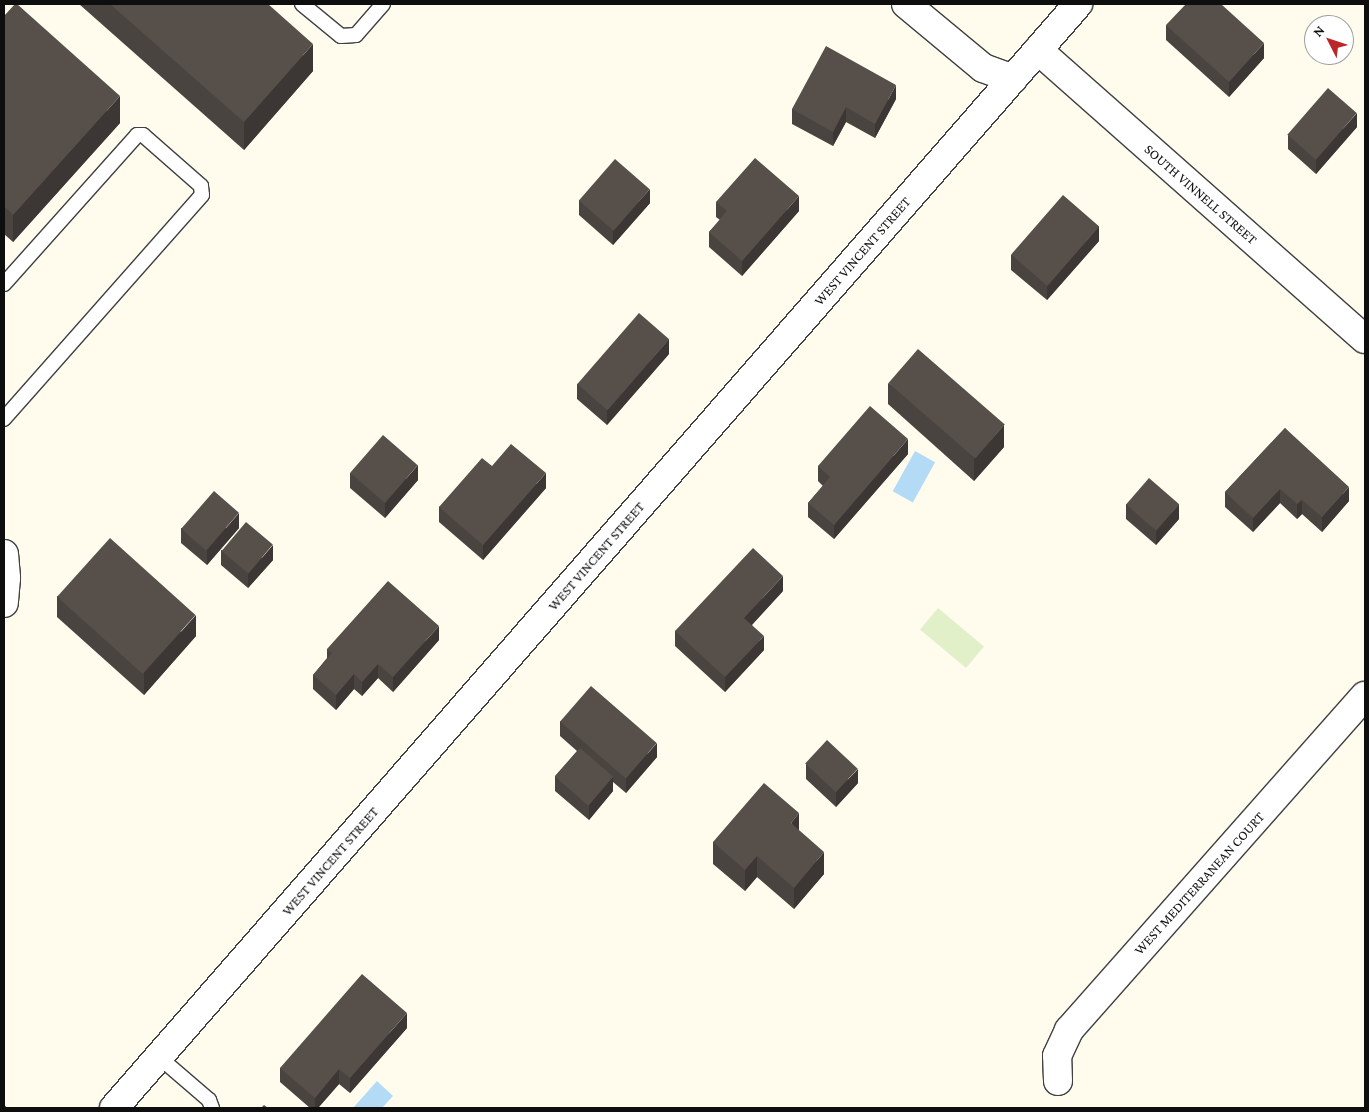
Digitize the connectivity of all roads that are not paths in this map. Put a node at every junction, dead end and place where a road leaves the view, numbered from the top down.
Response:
1 (302, 4) edge
2 (383, 4) edge
3 (906, 4) edge
4 (1078, 4) edge
5 (1038, 50) junction
6 (1012, 79) junction
7 (4, 284) edge
8 (1365, 339) edge
9 (4, 419) edge
10 (1365, 696) edge
11 (159, 1057) junction
12 (1058, 1081) dead end
13 (114, 1108) edge
14 (212, 1108) edge

1 - 2 lane
3 - 6 street
4 - 5 street, WEST VINCENT STREET
5 - 6 street, WEST VINCENT STREET
5 - 8 street, SOUTH VINNELL STREET
6 - 11 street, WEST VINCENT STREET
7 - 9 lane
10 - 12 street, WEST MEDITERRANEAN COURT
11 - 13 street, WEST VINCENT STREET
11 - 14 lane

